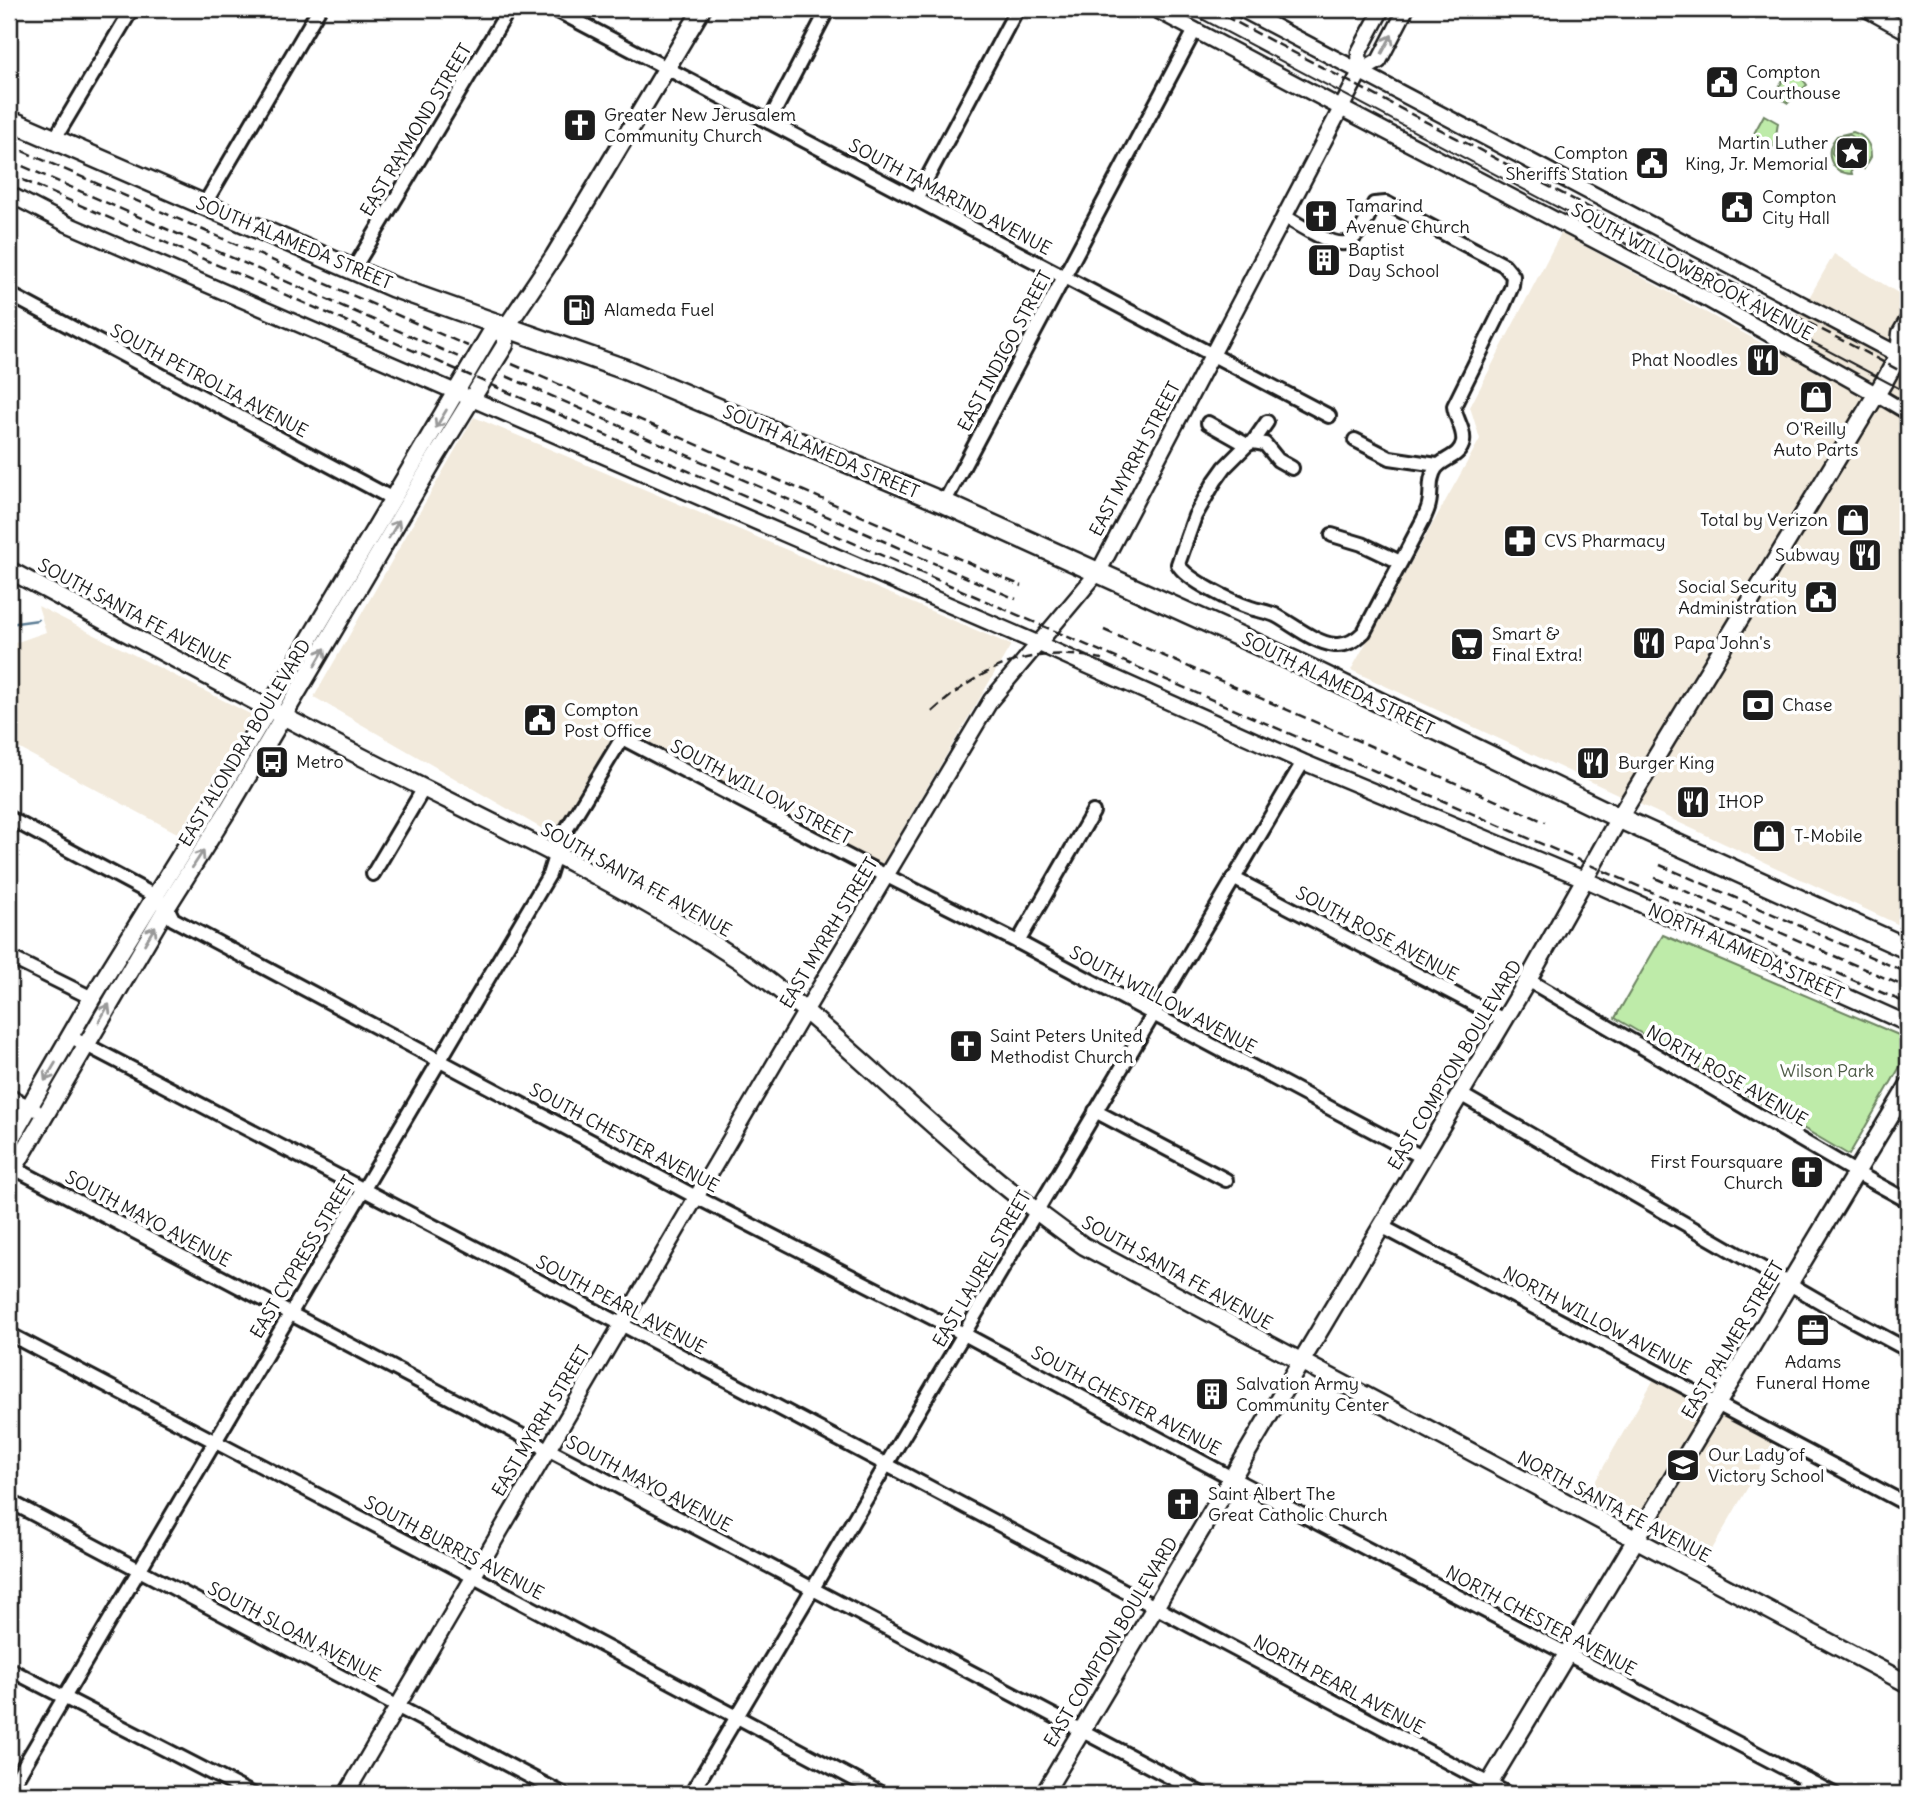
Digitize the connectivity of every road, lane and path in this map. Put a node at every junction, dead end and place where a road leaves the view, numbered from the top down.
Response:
1 (132, 9) edge
2 (319, 9) edge
3 (509, 9) edge
4 (554, 9) edge
5 (702, 9) edge
6 (828, 9) edge
7 (1017, 9) edge
8 (1155, 9) edge
9 (1241, 9) edge
10 (1382, 9) edge
11 (1406, 9) edge
12 (1866, 9) edge
13 (1195, 30) junction
14 (1908, 32) edge
15 (667, 68) junction
16 (1360, 72) junction
17 (1344, 102) junction
18 (9, 120) edge
19 (769, 122) junction
20 (54, 140) junction
21 (9, 194) edge
22 (916, 199) junction
23 (204, 205) junction
24 (1284, 216) junction
25 (353, 270) junction
26 (1064, 276) junction
27 (9, 294) edge
28 (1908, 321) edge
29 (507, 326) junction
30 (1212, 354) junction
31 (1905, 355) edge
32 (1876, 394) junction
33 (464, 395) junction
34 (1908, 413) edge
35 (1329, 416) dead end
36 (1267, 422) dead end
37 (1208, 423) dead end
38 (1355, 440) dead end
39 (1250, 443) junction
40 (1437, 466) junction
41 (1292, 468) dead end
42 (393, 499) junction
43 (944, 503) junction
44 (1332, 535) dead end
45 (1400, 562) junction
46 (9, 570) edge
47 (1098, 571) junction
48 (1037, 643) junction
49 (269, 707) junction
50 (285, 716) junction
51 (622, 738) joint
52 (1303, 762) junction
53 (424, 788) junction
54 (1093, 811) dead end
55 (9, 818) edge
56 (1619, 818) junction
57 (555, 856) junction
58 (373, 874) dead end
59 (885, 876) junction
60 (1233, 878) junction
61 (1584, 880) junction
62 (161, 901) junction
63 (1018, 943) junction
64 (1908, 949) edge
65 (9, 957) edge
66 (1528, 980) junction
67 (92, 998) junction
68 (806, 1010) junction
69 (1153, 1015) junction
70 (1504, 1020) junction
71 (1908, 1024) edge
72 (78, 1041) junction
73 (440, 1061) junction
74 (1908, 1086) edge
75 (1460, 1094) junction
76 (9, 1096) edge
77 (30, 1107) junction
78 (1095, 1111) junction
79 (45, 1115) junction
80 (9, 1142) edge
81 (1422, 1157) junction
82 (12, 1172) edge
83 (1857, 1173) junction
84 (1226, 1180) dead end
85 (363, 1190) junction
86 (696, 1197) junction
87 (1908, 1201) edge
88 (1035, 1212) junction
89 (1381, 1226) junction
90 (1790, 1284) junction
91 (289, 1314) junction
92 (621, 1324) junction
93 (9, 1334) edge
94 (964, 1334) junction
95 (1908, 1350) edge
96 (1302, 1363) junction
97 (1717, 1403) junction
98 (214, 1443) junction
99 (547, 1450) junction
100 (886, 1466) junction
101 (1233, 1478) junction
102 (9, 1501) edge
103 (1908, 1505) edge
104 (1637, 1540) junction
105 (138, 1570) junction
106 (472, 1576) junction
107 (813, 1590) junction
108 (1154, 1607) junction
109 (1567, 1655) junction
110 (9, 1669) edge
111 (1908, 1684) edge
112 (63, 1698) junction
113 (399, 1706) junction
114 (737, 1717) junction
115 (1083, 1730) junction
116 (1807, 1780) junction
117 (1486, 1789) edge
118 (9, 1791) edge
119 (252, 1794) edge
120 (345, 1794) edge
121 (563, 1794) edge
122 (691, 1794) edge
123 (882, 1794) edge
124 (1044, 1794) edge
125 (1202, 1794) edge
126 (1508, 1794) edge
127 (1798, 1794) edge
128 (1834, 1794) edge

1 - 20 street
2 - 23 street
3 - 25 street, EAST RAYMOND STREET
4 - 15 street, SOUTH TAMARIND AVENUE
5 - 15 main road, EAST ALONDRA BOULEVARD
6 - 19 street
7 - 22 street
8 - 13 street, SOUTH WILLOWBROOK AVENUE
9 - 16 street, SOUTH WILLOWBROOK AVENUE
10 - 16 street
16 -> 11 street
12 - 14 street
13 - 17 street, SOUTH WILLOWBROOK AVENUE
13 - 26 street, EAST INDIGO STREET
15 - 19 street, SOUTH TAMARIND AVENUE
15 - 29 main road, EAST ALONDRA BOULEVARD
16 - 17 street, EAST MYRRH STREET
16 - 31 street, SOUTH WILLOWBROOK AVENUE
17 - 24 street, EAST MYRRH STREET
17 - 32 street, SOUTH WILLOWBROOK AVENUE
18 - 20 main road, SOUTH ALAMEDA STREET
19 - 22 street, SOUTH TAMARIND AVENUE
20 - 23 main road, SOUTH ALAMEDA STREET
21 - 33 street
22 - 26 street, SOUTH TAMARIND AVENUE
23 - 25 main road, SOUTH ALAMEDA STREET
24 - 30 street, EAST MYRRH STREET
24 - 40 street
25 - 29 main road, SOUTH ALAMEDA STREET
26 - 30 street, SOUTH TAMARIND AVENUE
26 - 43 street, EAST INDIGO STREET
27 - 42 street, SOUTH PETROLIA AVENUE
28 - 31 main road, EAST COMPTON BOULEVARD
29 - 33 main road, EAST ALONDRA BOULEVARD
29 - 43 main road, SOUTH ALAMEDA STREET
30 - 35 street, SOUTH TAMARIND AVENUE
30 - 47 street, EAST MYRRH STREET
31 - 32 main road, EAST COMPTON BOULEVARD
32 - 34 street
32 - 56 main road, EAST COMPTON BOULEVARD
33 -> 42 main road, EAST ALONDRA BOULEVARD
33 - 48 street
50 -> 33 main road, EAST ALONDRA BOULEVARD
36 - 39 street
37 - 39 street
38 - 40 street
39 - 41 street
39 - 45 street
40 - 45 street
42 - 49 main road, EAST ALONDRA BOULEVARD
43 - 47 main road, SOUTH ALAMEDA STREET
44 - 45 street
46 - 49 main road, SOUTH SANTA FE AVENUE
47 - 48 street, EAST MYRRH STREET
47 - 56 main road, SOUTH ALAMEDA STREET
48 - 52 street
48 - 59 street, EAST MYRRH STREET
49 - 50 main road, SOUTH SANTA FE AVENUE
49 - 62 main road, EAST ALONDRA BOULEVARD
50 - 53 main road, SOUTH SANTA FE AVENUE
62 -> 50 main road, EAST ALONDRA BOULEVARD
51 - 57 street, EAST CYPRESS STREET
51 - 59 street, SOUTH WILLOW STREET
52 - 60 street, EAST LAUREL STREET
52 - 61 street
53 - 57 main road, SOUTH SANTA FE AVENUE
53 - 58 street
54 - 63 street
55 - 62 street, SOUTH CHESTER AVENUE
56 - 61 main road, EAST COMPTON BOULEVARD
56 - 64 main road
57 - 68 main road, SOUTH SANTA FE AVENUE
57 - 73 street, EAST CYPRESS STREET
59 - 63 street, SOUTH WILLOW AVENUE
59 - 68 street, EAST MYRRH STREET
60 - 69 street, EAST LAUREL STREET
60 - 70 street, SOUTH ROSE AVENUE
61 - 66 main road, EAST COMPTON BOULEVARD
61 - 71 street, NORTH ALAMEDA STREET
62 - 67 main road, EAST ALONDRA BOULEVARD
72 -> 62 main road, EAST ALONDRA BOULEVARD
62 - 73 street, SOUTH CHESTER AVENUE
63 - 69 street, SOUTH WILLOW AVENUE
65 - 67 street
66 - 70 main road, EAST COMPTON BOULEVARD
66 - 83 street, NORTH ROSE AVENUE
67 - 72 main road, EAST ALONDRA BOULEVARD
68 - 86 street, EAST MYRRH STREET
68 - 88 main road, SOUTH SANTA FE AVENUE
69 - 78 street, EAST LAUREL STREET
69 - 81 street, SOUTH WILLOW AVENUE
70 - 75 main road, EAST COMPTON BOULEVARD
72 -> 77 main road, EAST ALONDRA BOULEVARD
72 - 79 main road, EAST ALONDRA BOULEVARD
72 - 85 street, SOUTH PEARL AVENUE
73 - 85 street, EAST CYPRESS STREET
73 - 86 street, SOUTH CHESTER AVENUE
74 - 83 main road, EAST PALMER STREET
75 - 81 main road, EAST COMPTON BOULEVARD
75 - 90 street
76 - 77 street
77 - 79 street
77 - 80 main road, EAST ALONDRA BOULEVARD
78 - 84 street
78 - 88 street, EAST LAUREL STREET
79 - 82 main road, EAST ALONDRA BOULEVARD
81 - 89 main road, EAST COMPTON BOULEVARD
82 - 91 street, SOUTH MAYO AVENUE
83 - 87 street, NORTH ROSE AVENUE
83 - 90 main road, EAST PALMER STREET
85 - 91 street, EAST CYPRESS STREET
85 - 92 street, SOUTH PEARL AVENUE
86 - 92 street, EAST MYRRH STREET
86 - 94 street, SOUTH CHESTER AVENUE
88 - 94 street, EAST LAUREL STREET
88 - 96 main road, SOUTH SANTA FE AVENUE
89 - 96 main road, EAST COMPTON BOULEVARD
89 - 97 street, NORTH WILLOW AVENUE
90 - 95 street
90 - 97 main road, EAST PALMER STREET
91 - 98 street, EAST CYPRESS STREET
91 - 99 street, SOUTH MAYO AVENUE
92 - 99 street, EAST MYRRH STREET
92 - 100 street, SOUTH PEARL AVENUE
93 - 98 street, SOUTH BURRIS AVENUE
94 - 100 street, EAST LAUREL STREET
94 - 101 street, SOUTH CHESTER AVENUE
96 - 101 main road, EAST COMPTON BOULEVARD
96 - 104 main road, NORTH SANTA FE AVENUE
97 - 103 street, NORTH WILLOW AVENUE
97 - 104 main road, EAST PALMER STREET
98 - 105 street, EAST CYPRESS STREET
98 - 106 street, SOUTH BURRIS AVENUE
99 - 106 street, EAST MYRRH STREET
99 - 107 street, SOUTH MAYO AVENUE
100 - 107 street, EAST LAUREL STREET
100 - 108 street, SOUTH PEARL AVENUE
101 - 108 main road, EAST COMPTON BOULEVARD
101 - 109 street, NORTH CHESTER AVENUE
102 - 105 street, SOUTH SLOAN AVENUE
104 - 109 main road, EAST PALMER STREET
104 - 111 main road, NORTH SANTA FE AVENUE
105 - 112 street, EAST CYPRESS STREET
105 - 113 street, SOUTH SLOAN AVENUE
106 - 113 street, EAST MYRRH STREET
106 - 114 street, SOUTH BURRIS AVENUE
107 - 114 street, EAST LAUREL STREET
107 - 115 street, SOUTH MAYO AVENUE
108 - 115 main road, EAST COMPTON BOULEVARD
108 - 117 street, NORTH PEARL AVENUE
109 - 116 street, NORTH CHESTER AVENUE
109 - 117 main road, EAST PALMER STREET
110 - 112 street
112 - 118 street, EAST CYPRESS STREET
112 - 119 street
113 - 120 street, EAST MYRRH STREET
113 - 121 street, SOUTH SLOAN AVENUE
114 - 122 street, EAST LAUREL STREET
114 - 123 street, SOUTH BURRIS AVENUE
115 - 124 main road, EAST COMPTON BOULEVARD
115 - 125 street, SOUTH MAYO AVENUE
116 - 127 street
116 - 128 street, NORTH CHESTER AVENUE
117 - 126 street, NORTH PEARL AVENUE

